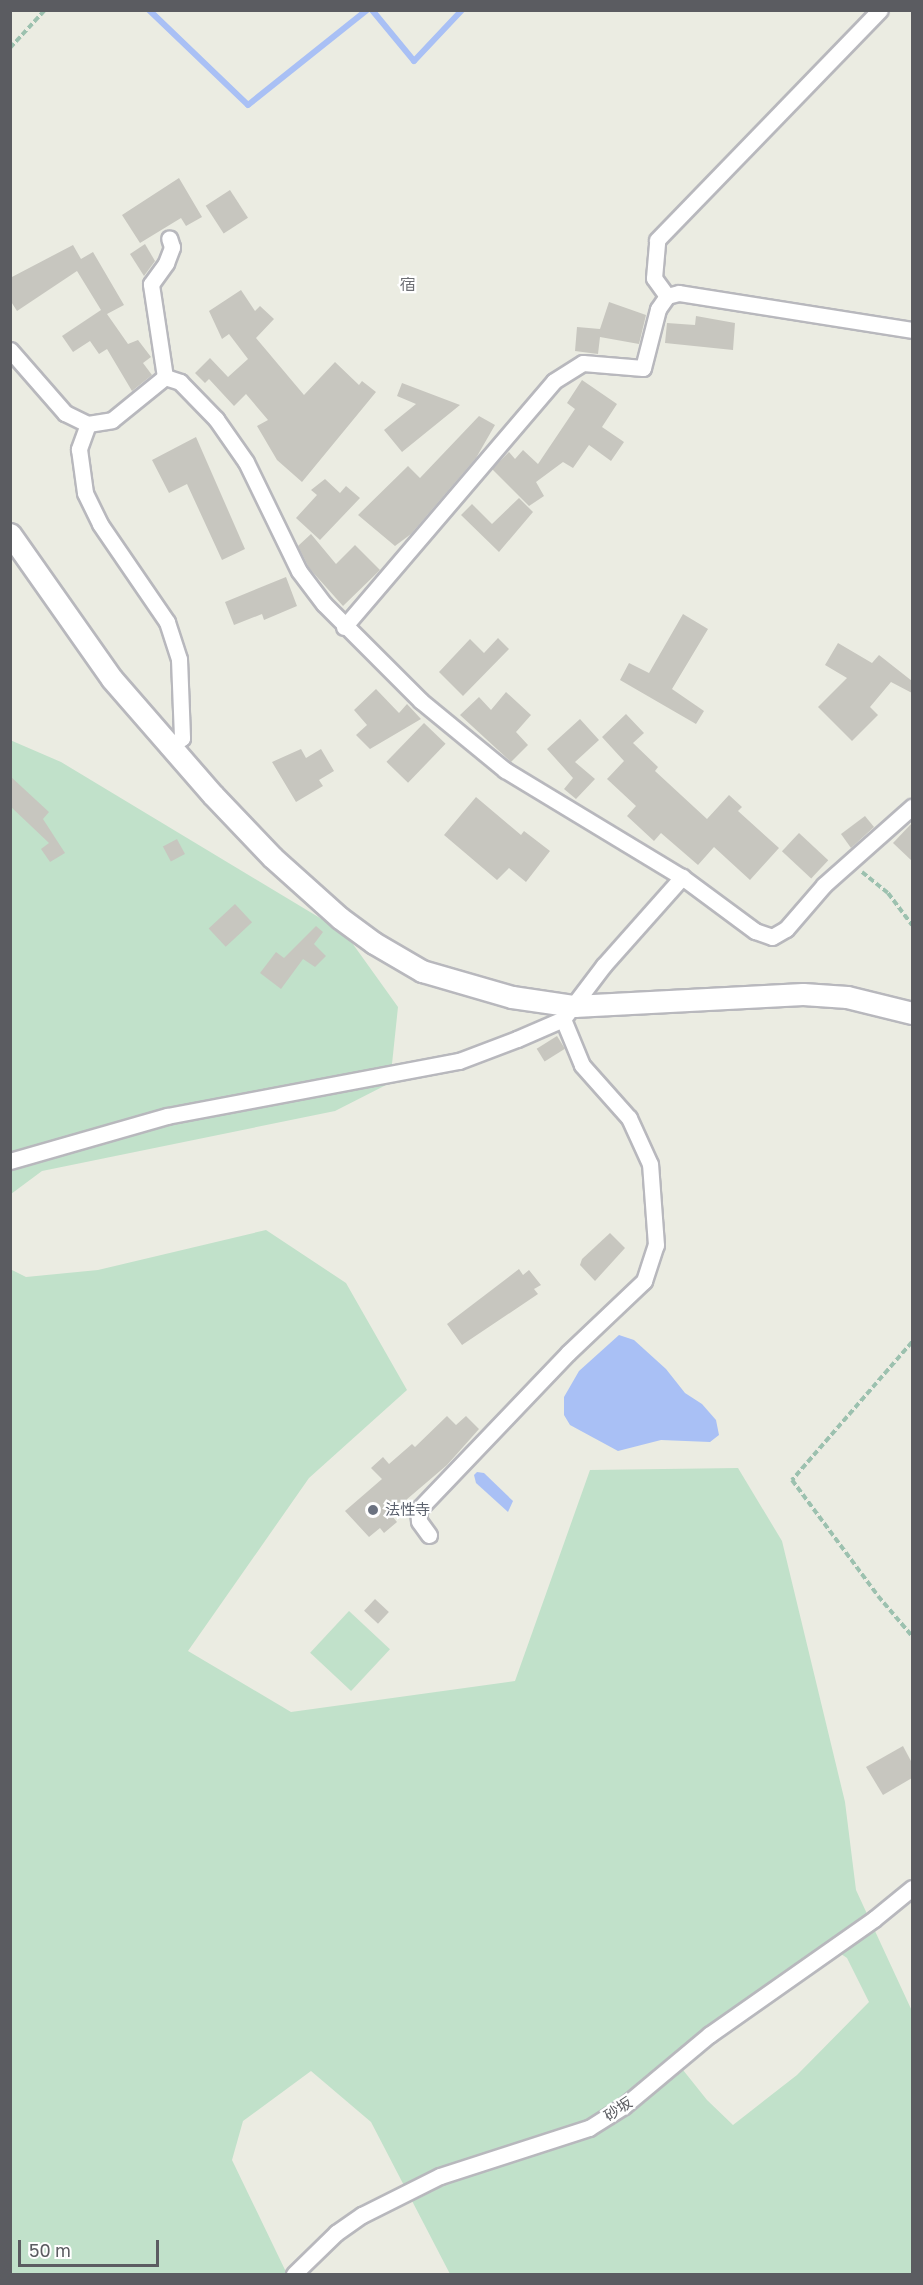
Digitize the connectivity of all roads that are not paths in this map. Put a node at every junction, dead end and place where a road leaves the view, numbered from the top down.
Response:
1 (880, 10) edge
2 (170, 238) dead end
3 (667, 296) junction
4 (912, 330) edge
5 (10, 350) edge
6 (165, 377) junction
7 (88, 424) junction
8 (10, 534) edge
9 (344, 627) junction
10 (168, 747) junction
11 (912, 807) edge
12 (682, 877) junction
13 (569, 1013) junction
14 (912, 1013) edge
15 (10, 1161) edge
16 (429, 1535) dead end
17 (912, 1888) edge
18 (294, 2274) edge

1 - 3 street
2 - 6 street
3 - 4 street
3 - 9 street
5 - 7 street
6 - 7 street
6 - 9 street
7 - 10 street
8 - 10 street
9 - 12 street
10 - 13 street
11 - 12 street
12 - 13 street
13 - 14 street
13 - 15 street
13 - 16 street
17 - 18 street, 砂坂

